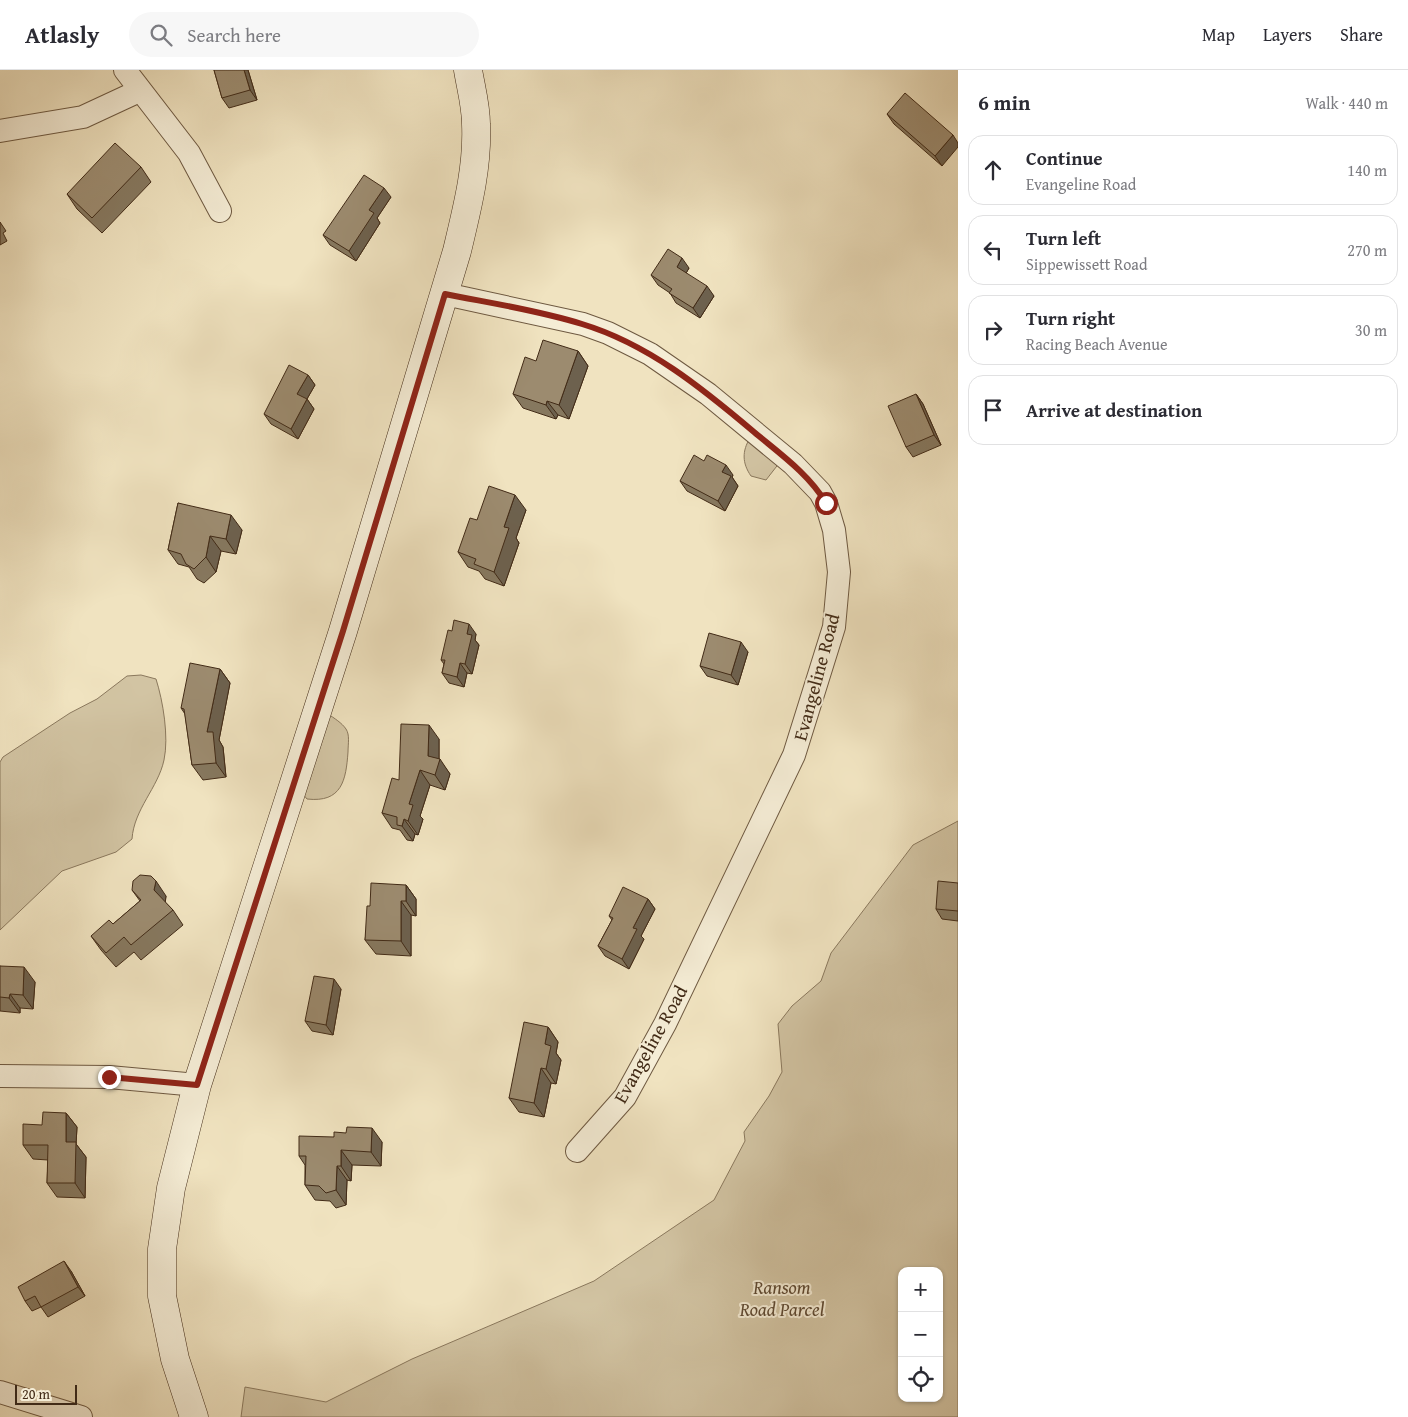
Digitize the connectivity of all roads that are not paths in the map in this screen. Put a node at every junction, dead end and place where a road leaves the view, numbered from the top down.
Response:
1 (125, 70) edge
2 (468, 70) edge
3 (139, 91) junction
4 (0, 131) edge
5 (220, 211) dead end
6 (445, 294) junction
7 (0, 1076) edge
8 (197, 1085) junction
9 (578, 1151) dead end
10 (0, 1392) edge
11 (82, 1417) edge
12 (194, 1417) edge

1 - 3 street
2 - 6 main road
3 - 4 street
3 - 5 street
6 - 8 main road
6 - 9 street, Evangeline Road
7 - 8 street
8 - 12 main road
10 - 11 street

